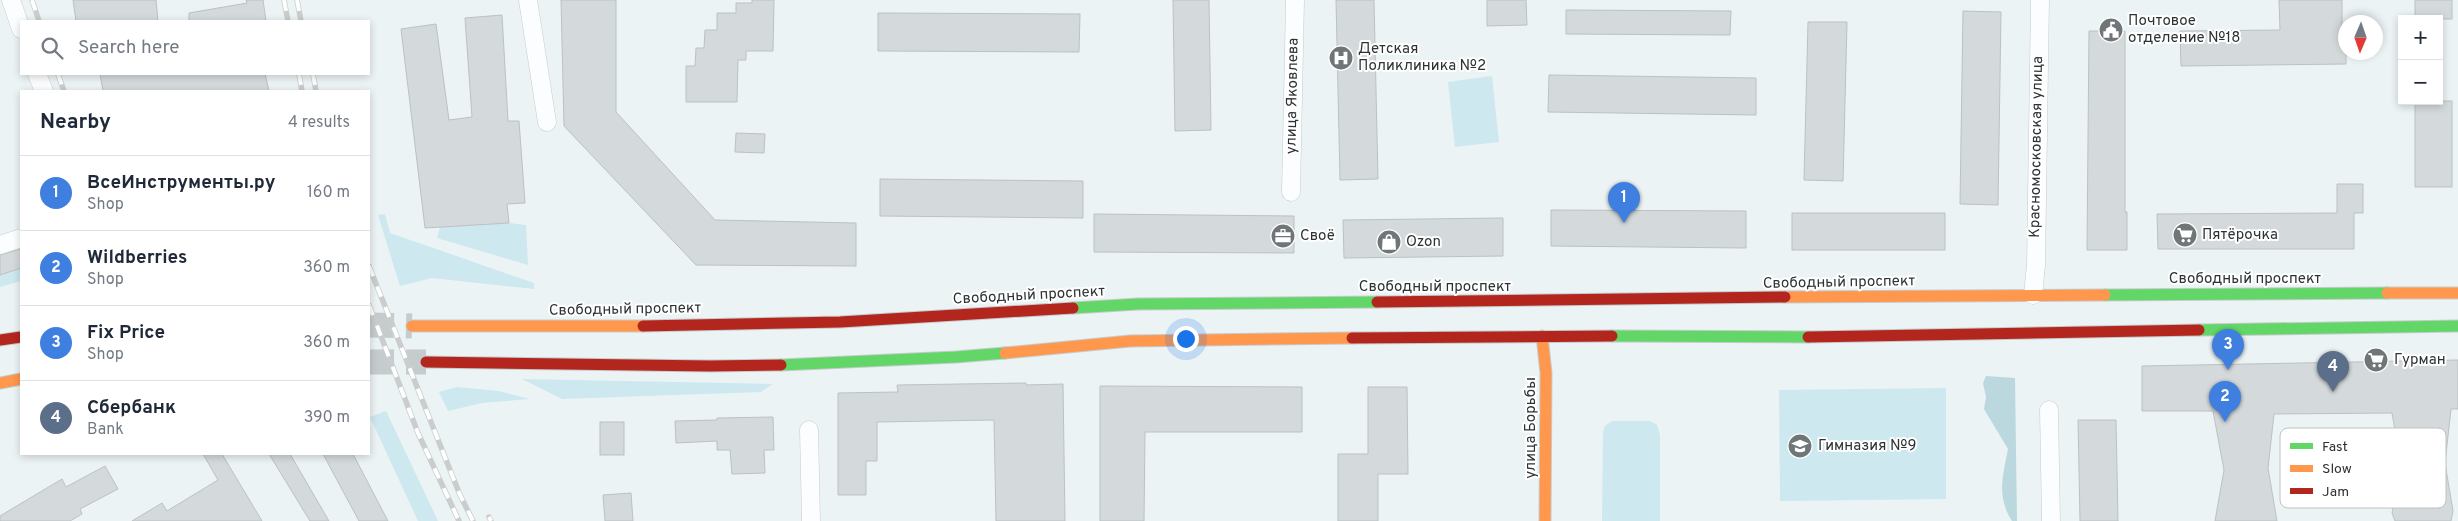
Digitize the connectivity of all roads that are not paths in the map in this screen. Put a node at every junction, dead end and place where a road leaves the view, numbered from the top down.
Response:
1 (11, 0) edge
2 (528, 0) edge
3 (1295, 0) edge
4 (2040, 0) edge
5 (20, 25) edge
6 (38, 75) edge
7 (44, 90) edge
8 (546, 122) dead end
9 (1291, 192) dead end
10 (20, 238) edge
11 (0, 245) edge
12 (2458, 293) edge
13 (2032, 299) junction
14 (412, 326) tunnel mouth
15 (2458, 326) edge
16 (1542, 336) junction
17 (20, 337) edge
18 (0, 340) edge
19 (426, 362) tunnel mouth
20 (20, 379) edge
21 (0, 383) edge
22 (2049, 410) dead end
23 (808, 430) dead end
24 (811, 521) edge
25 (1546, 521) edge
26 (2050, 521) edge

1 - 5 street
2 - 8 street
3 - 9 street, улица Яковлева
4 - 13 street, Красномосковская улица
6 - 7 street
10 - 11 street
12 - 13 main road, Свободный проспект
13 - 14 main road, Свободный проспект
15 - 16 main road
16 - 19 main road
16 - 25 main road, улица Борьбы
17 - 18 main road
20 - 21 main road
22 - 26 street
23 - 24 street

